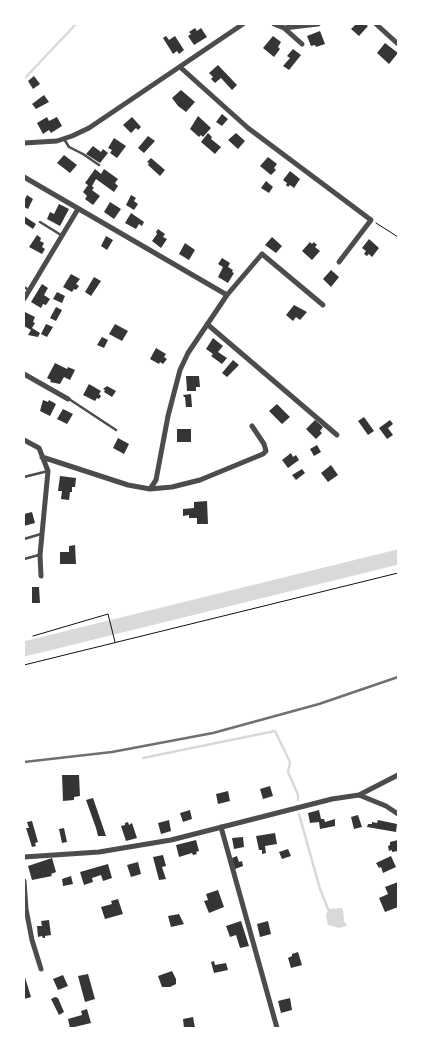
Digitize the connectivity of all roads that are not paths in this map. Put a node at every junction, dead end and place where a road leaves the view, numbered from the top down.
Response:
1 (243, 24) edge
2 (274, 24) edge
3 (318, 24) edge
4 (376, 24) edge
5 (284, 28) junction
6 (302, 44) dead end
7 (398, 44) edge
8 (180, 67) junction
9 (64, 139) junction
10 (24, 143) edge
11 (99, 165) dead end
12 (24, 177) edge
13 (78, 209) junction
14 (40, 222) dead end
15 (62, 235) junction
16 (339, 262) dead end
17 (26, 288) edge
18 (227, 295) junction
19 (24, 299) edge
20 (323, 305) dead end
21 (207, 324) junction
22 (24, 374) edge
23 (68, 399) joint
24 (252, 426) dead end
25 (116, 430) dead end
26 (338, 435) dead end
27 (24, 440) edge
28 (42, 457) junction
29 (48, 471) junction
30 (24, 476) edge
31 (150, 489) junction
32 (42, 534) junction
33 (24, 539) edge
34 (40, 555) junction
35 (24, 559) edge
36 (42, 576) dead end
37 (398, 775) edge
38 (358, 795) junction
39 (398, 814) edge
40 (221, 827) junction
41 (24, 857) edge
42 (24, 881) edge
43 (41, 969) dead end
44 (277, 1028) edge

1 - 8 street
2 - 5 street
3 - 5 street
4 - 7 street
5 - 6 street
8 - 9 street
8 - 16 street
9 - 10 street
9 - 11 lane
12 - 13 street
13 - 15 street
13 - 18 street
14 - 15 lane
15 - 17 street
17 - 19 street
18 - 20 street
18 - 21 street
21 - 26 street
21 - 31 street
22 - 23 street
23 - 25 lane
24 - 31 street
27 - 28 street
28 - 29 street
28 - 31 street
29 - 30 lane
29 - 32 street
32 - 33 lane
32 - 34 street
34 - 35 lane
34 - 36 street
37 - 38 street
38 - 39 street
38 - 40 street
40 - 41 street
40 - 44 street
42 - 43 street

